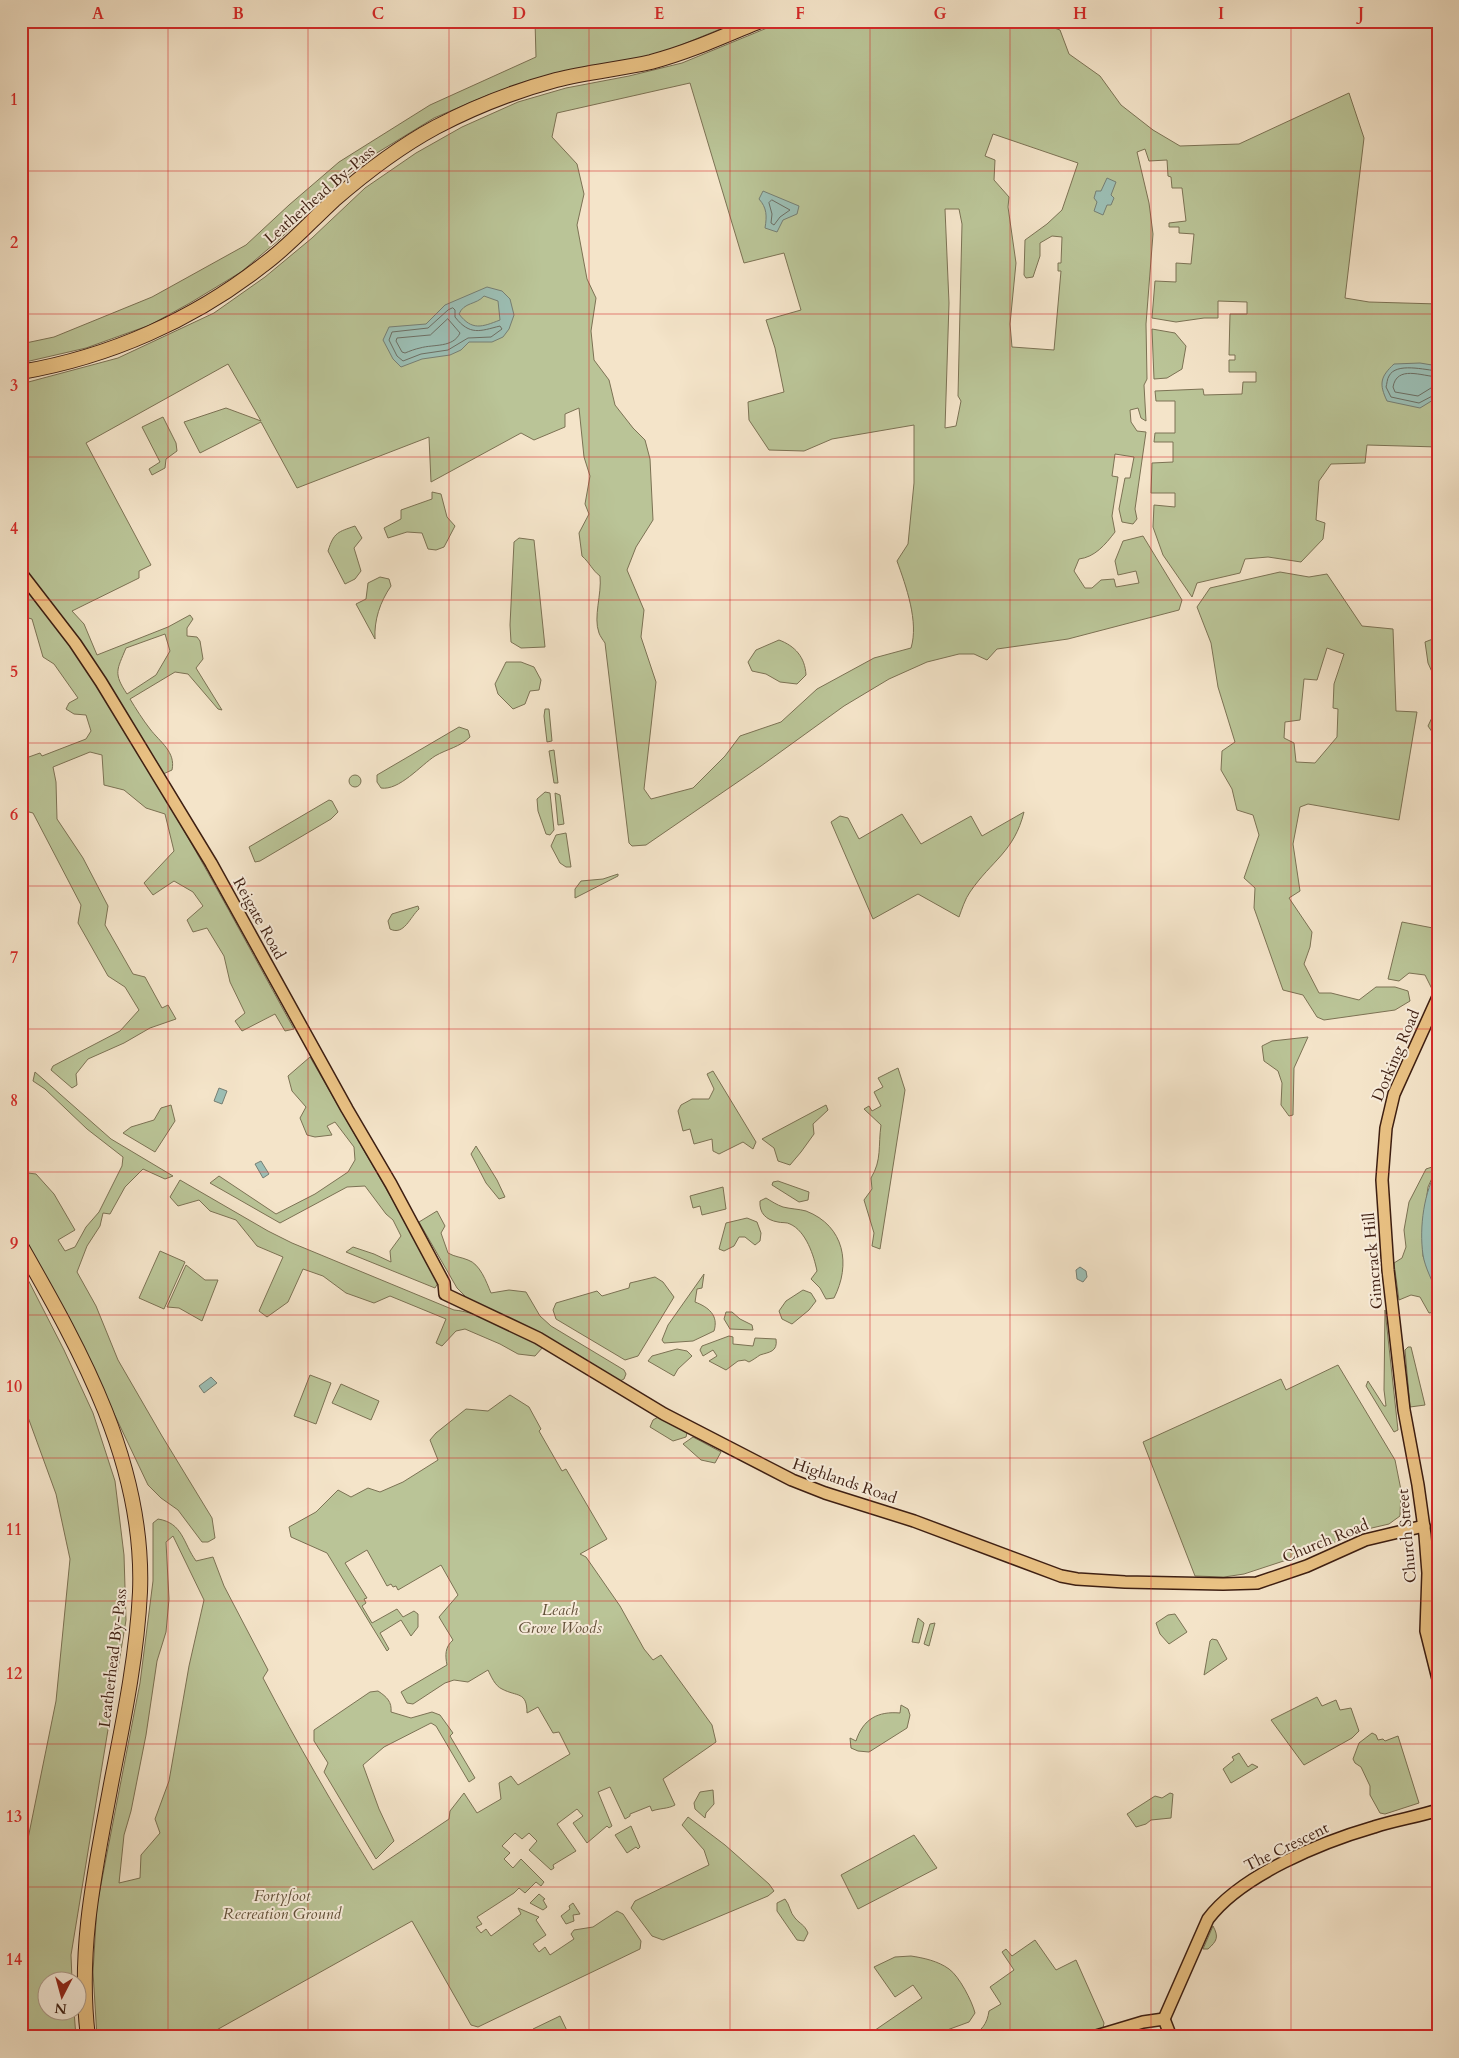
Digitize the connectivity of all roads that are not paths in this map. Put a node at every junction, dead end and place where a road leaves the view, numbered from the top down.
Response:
1 (760, 21) edge
2 (21, 372) edge
3 (21, 573) edge
4 (1438, 996) edge
5 (1386, 1128) joint
6 (21, 1246) edge
7 (445, 1294) joint
8 (1402, 1391) joint
9 (1424, 1526) junction
10 (1237, 1584) joint
11 (1438, 1679) edge
12 (1438, 1810) edge
13 (1164, 2019) junction
14 (88, 2037) edge
15 (1094, 2037) edge
16 (1171, 2037) edge

1 - 2 highway, Leatherhead By-Pass
3 - 7 main road, Reigate Road
4 - 5 main road, Dorking Road
5 - 8 main road, Gimcrack Hill
6 - 14 highway, Leatherhead By-Pass
7 - 10 main road, Highlands Road
8 - 9 main road, Church Street
9 - 10 main road, Church Road
9 - 11 main road, Church Street
12 - 13 main road, The Crescent
13 - 15 main road
13 - 16 main road

